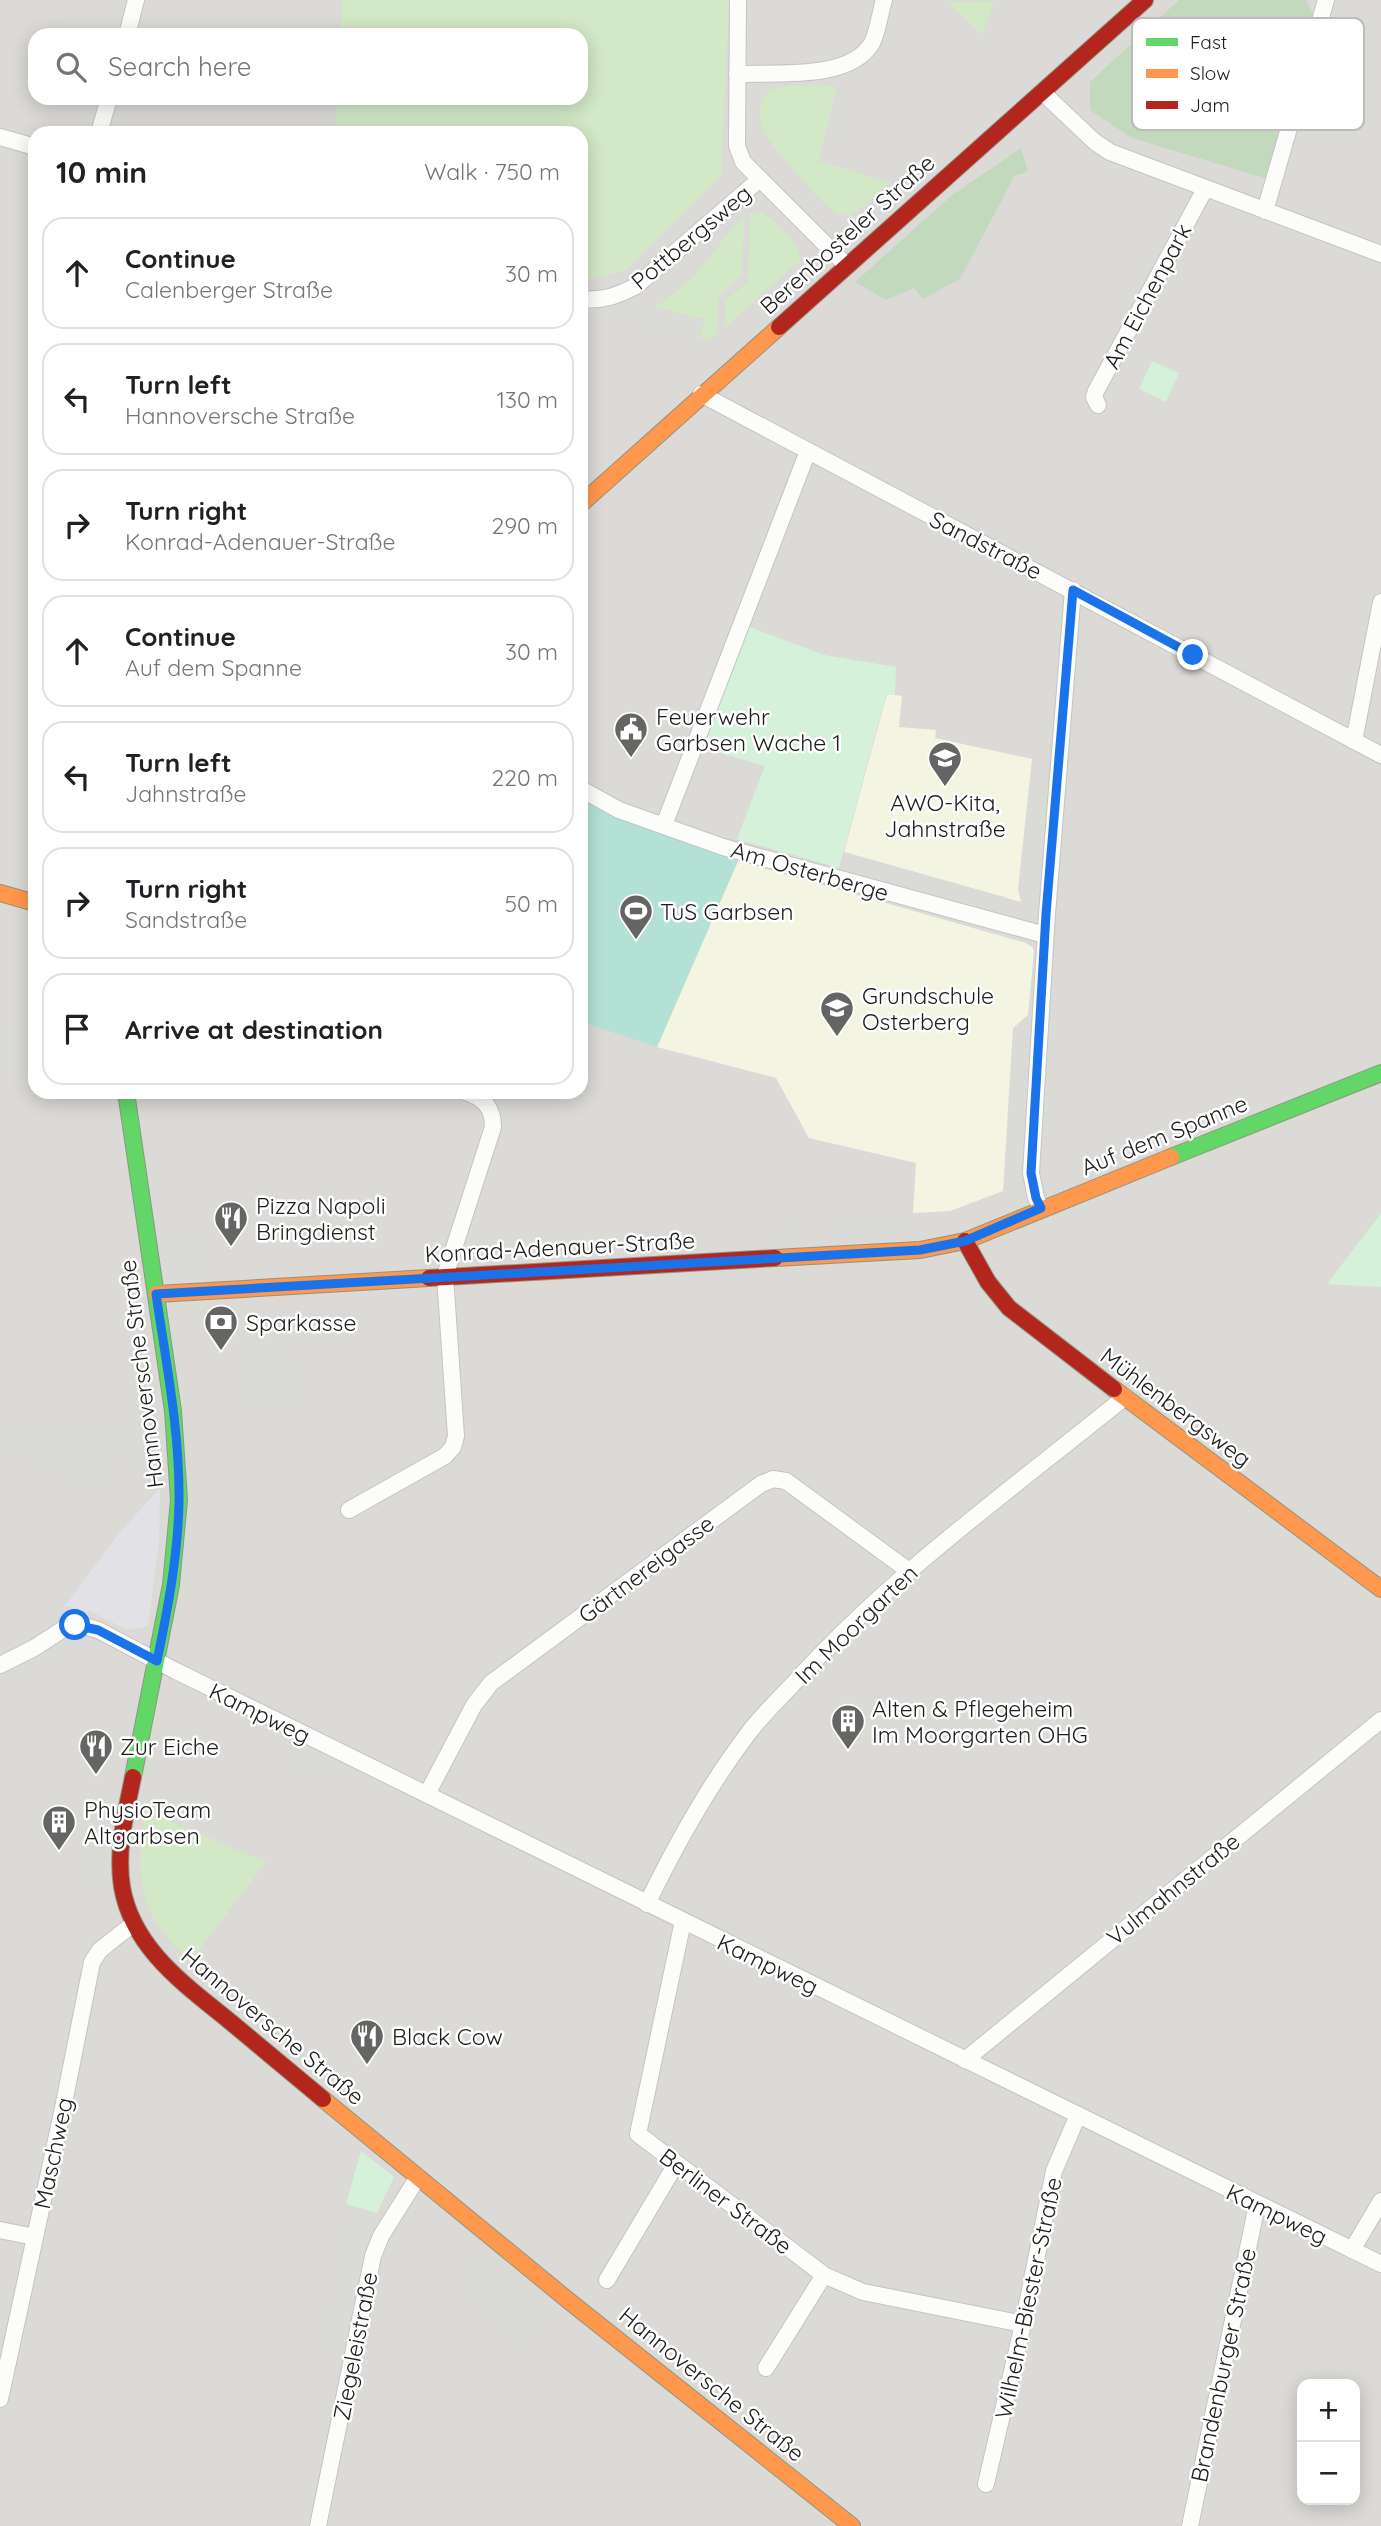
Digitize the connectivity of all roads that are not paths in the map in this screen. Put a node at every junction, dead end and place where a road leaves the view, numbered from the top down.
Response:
1 (136, 0) edge
2 (738, 0) edge
3 (884, 0) edge
4 (1144, 0) edge
5 (1326, 0) edge
6 (1321, 18) edge
7 (129, 28) edge
8 (737, 74) junction
9 (1042, 92) junction
10 (107, 105) edge
11 (101, 126) edge
12 (1288, 130) edge
13 (0, 137) edge
14 (28, 145) edge
15 (760, 179) junction
16 (1205, 189) junction
17 (1265, 211) junction
18 (1381, 254) edge
19 (846, 265) junction
20 (588, 299) edge
21 (701, 394) junction
22 (1098, 405) dead end
23 (808, 451) junction
24 (588, 498) edge
25 (1073, 590) junction
26 (1381, 602) edge
27 (1354, 741) junction
28 (1381, 755) edge
29 (588, 793) edge
30 (664, 825) junction
31 (0, 893) edge
32 (28, 901) edge
33 (1045, 935) junction
34 (1381, 1073) edge
35 (126, 1099) edge
36 (481, 1099) edge
37 (1041, 1208) junction
38 (965, 1241) junction
39 (444, 1276) junction
40 (156, 1294) junction
41 (1125, 1397) junction
42 (349, 1510) dead end
43 (909, 1571) junction
44 (1381, 1589) edge
45 (157, 1661) junction
46 (0, 1665) edge
47 (1381, 1720) edge
48 (427, 1794) junction
49 (647, 1903) junction
50 (683, 1921) junction
51 (133, 1924) junction
52 (965, 2060) junction
53 (1078, 2115) junction
54 (676, 2164) junction
55 (418, 2177) junction
56 (1381, 2201) edge
57 (1257, 2205) junction
58 (0, 2230) edge
59 (35, 2237) junction
60 (1352, 2250) junction
61 (1381, 2264) edge
62 (824, 2275) junction
63 (607, 2280) dead end
64 (1023, 2324) junction
65 (766, 2368) dead end
66 (0, 2399) edge
67 (986, 2484) dead end
68 (318, 2526) edge
69 (852, 2526) edge
70 (1190, 2526) edge

1 - 7 street
2 - 8 street
3 - 8 street
4 - 9 street, Berenbosteler Straße
5 - 6 street
8 - 15 street
9 - 16 street
9 - 19 street, Berenbosteler Straße
10 - 11 street
12 - 17 street
13 - 14 street
15 - 19 street
15 - 20 street, Pottbergsweg
16 - 17 street
16 - 22 street, Am Eichenpark
17 - 18 street
19 - 21 street, Berenbosteler Straße
21 - 23 street, Sandstraße
21 - 24 street, Berenbosteler Straße
23 - 25 street, Sandstraße
23 - 30 street
25 - 27 street, Sandstraße
25 - 33 street
26 - 27 street
27 - 28 street, Sandstraße
29 - 30 street, Am Osterberge
30 - 33 street, Am Osterberge
31 - 32 street
33 - 37 street
34 - 37 street, Auf dem Spanne
35 - 40 street, Hannoversche Straße
36 - 39 street
37 - 38 street, Auf dem Spanne
38 - 39 street, Konrad-Adenauer-Straße
38 - 41 street, Mühlenbergsweg
39 - 40 street, Konrad-Adenauer-Straße
39 - 42 street
40 - 45 street, Hannoversche Straße
41 - 43 street, Im Moorgarten
41 - 44 street, Mühlenbergsweg
43 - 48 street, Gärtnereigasse
43 - 49 street, Im Moorgarten
45 - 46 street, Kampweg
45 - 48 street, Kampweg
45 - 51 street, Hannoversche Straße
47 - 52 street, Vulmahnstraße
48 - 49 street, Kampweg
49 - 50 street, Kampweg
50 - 52 street, Kampweg
50 - 54 street, Berliner Straße
51 - 55 street, Hannoversche Straße
51 - 59 street, Maschweg
52 - 53 street, Kampweg
53 - 57 street, Kampweg
53 - 64 street, Wilhelm-Biester-Straße
54 - 62 street, Berliner Straße
54 - 63 street
55 - 68 street, Ziegeleistraße
55 - 69 street, Hannoversche Straße
56 - 60 street
57 - 60 street, Kampweg
57 - 70 street, Brandenburger Straße
58 - 59 street
59 - 66 street, Maschweg
60 - 61 street, Kampweg
62 - 64 street, Berliner Straße
62 - 65 street
64 - 67 street, Wilhelm-Biester-Straße

